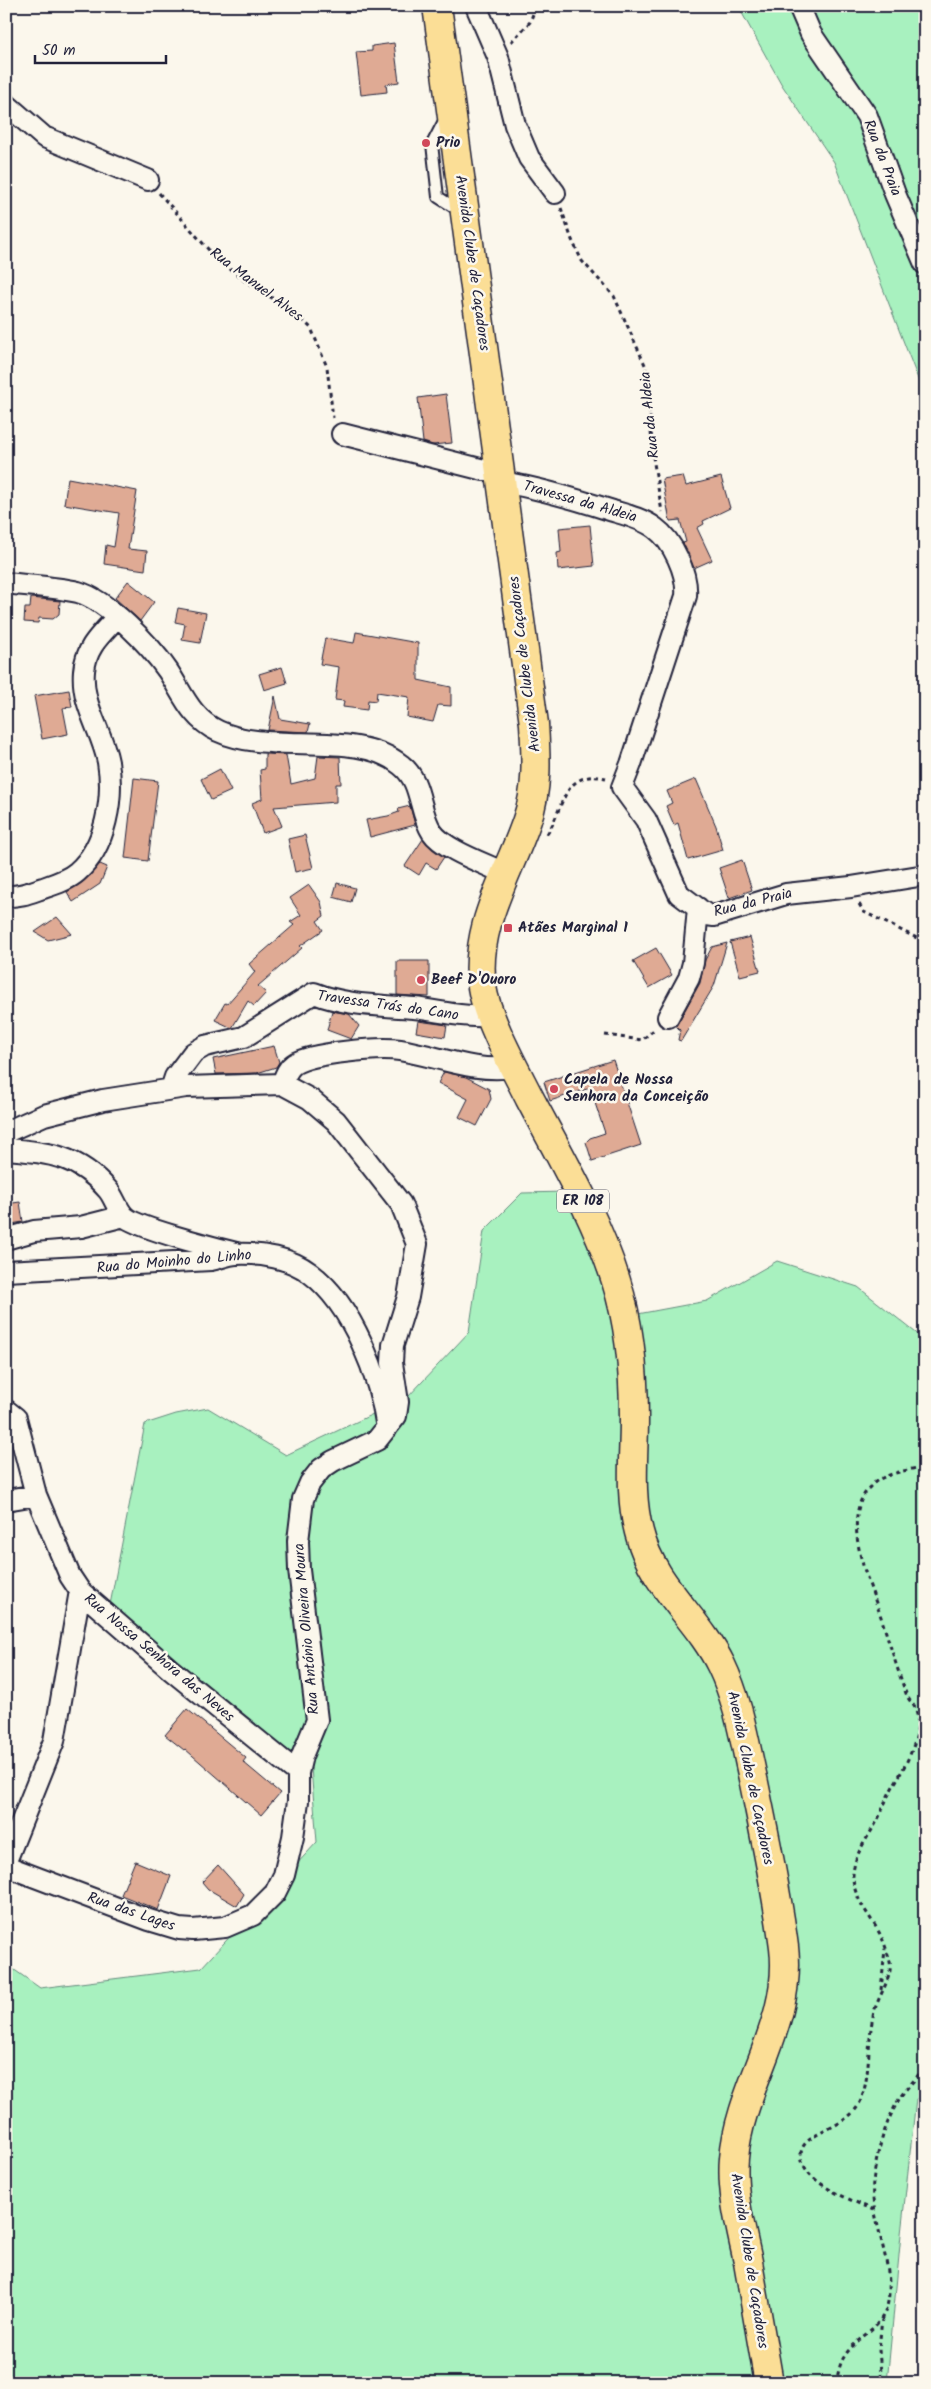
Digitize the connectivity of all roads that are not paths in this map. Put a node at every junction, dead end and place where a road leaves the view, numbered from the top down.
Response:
1 (437, 6) edge
2 (476, 6) edge
3 (799, 6) edge
4 (6, 104) edge
5 (148, 180) road end
6 (555, 193) road end
7 (925, 264) edge
8 (342, 434) road end
9 (501, 476) junction
10 (6, 583) edge
11 (117, 617) junction
12 (622, 787) joint
13 (504, 873) junction
14 (925, 875) edge
15 (6, 896) edge
16 (698, 908) junction
17 (492, 1016) junction
18 (668, 1017) road end
19 (513, 1067) junction
20 (282, 1084) junction
21 (171, 1089) junction
22 (6, 1132) edge
23 (6, 1149) edge
24 (124, 1216) junction
25 (6, 1239) edge
26 (236, 1253) junction
27 (6, 1271) edge
28 (6, 1410) edge
29 (387, 1428) junction
30 (36, 1495) junction
31 (6, 1500) edge
32 (80, 1591) junction
33 (298, 1773) junction
34 (6, 1861) edge
35 (6, 1866) edge
36 (770, 2383) edge

1 - 9 main road, Avenida Clube de Caçadores / ER 108
2 - 6 street
3 - 7 street, Rua da Praia
4 - 5 street
8 - 9 street
9 - 12 street, Travessa da Aldeia
9 - 13 main road, Avenida Clube de Caçadores / ER 108
10 - 11 street
11 - 13 street
11 - 15 street
12 - 16 street, Rua da Praia
13 - 17 main road, Avenida Clube de Caçadores / ER 108
14 - 16 street, Rua da Praia
16 - 18 street
17 - 19 main road, Avenida Clube de Caçadores / ER 108
17 - 21 street, Travessa Trás do Cano
19 - 20 street
19 - 36 main road, Avenida Clube de Caçadores / ER 108
20 - 21 street
20 - 29 street, Rua António Oliveira Moura
21 - 22 street
23 - 24 street
24 - 25 street
24 - 26 street
26 - 27 street, Rua do Moinho do Linho
26 - 29 street, Rua do Moinho do Linho
28 - 30 street, Rua Nossa Senhora das Neves
29 - 33 street, Rua António Oliveira Moura
30 - 31 street
30 - 32 street, Rua Nossa Senhora das Neves
32 - 33 street, Rua Nossa Senhora das Neves
32 - 34 street
33 - 35 street, Rua das Lages

